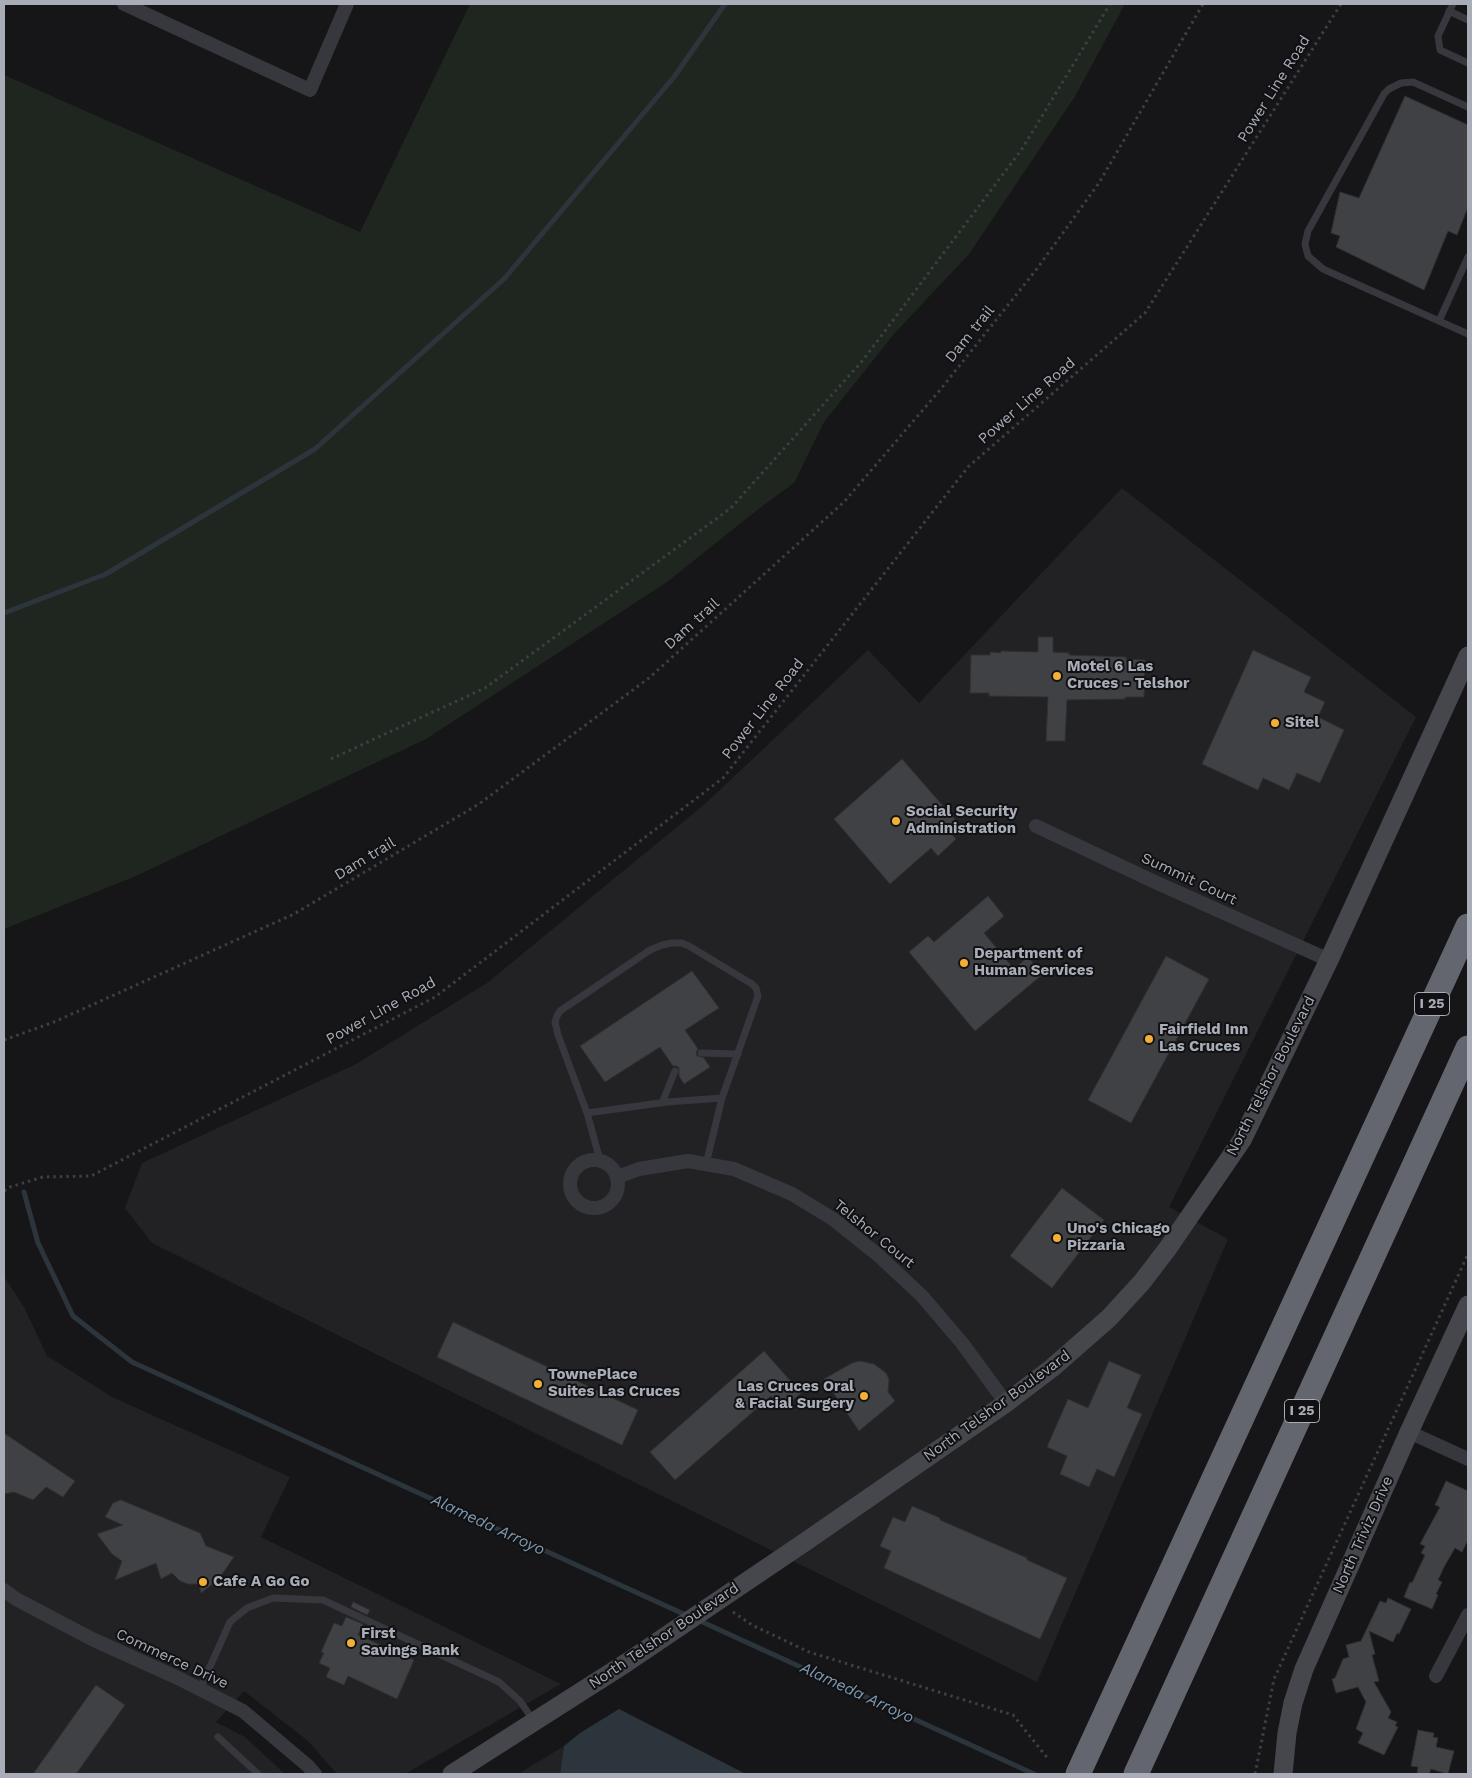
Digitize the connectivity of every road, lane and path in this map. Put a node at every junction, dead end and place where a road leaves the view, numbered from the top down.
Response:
1 (124, 4) edge
2 (347, 4) edge
3 (1110, 4) edge
4 (1203, 4) edge
5 (1341, 4) edge
6 (1453, 4) edge
7 (1449, 11) junction
8 (1468, 20) edge
9 (1468, 63) edge
10 (1468, 107) edge
11 (1468, 257) edge
12 (1439, 321) junction
13 (1468, 334) edge
14 (1468, 656) edge
15 (331, 759) dead end
16 (1036, 826) dead end
17 (1468, 926) edge
18 (1329, 960) junction
19 (4, 1040) edge
20 (1468, 1048) edge
21 (701, 1054) dead end
22 (738, 1054) junction
23 (675, 1070) dead end
24 (722, 1098) junction
25 (662, 1103) junction
26 (588, 1113) junction
27 (600, 1160) junction
28 (706, 1164) junction
29 (617, 1177) junction
30 (4, 1191) edge
31 (1468, 1304) edge
32 (1006, 1403) junction
33 (1409, 1432) junction
34 (1468, 1459) edge
35 (4, 1590) edge
36 (715, 1601) junction
37 (1468, 1615) edge
38 (1436, 1676) dead end
39 (200, 1689) junction
40 (535, 1722) junction
41 (218, 1737) dead end
42 (1049, 1760) dead end
43 (258, 1774) edge
44 (315, 1774) edge
45 (452, 1774) edge
46 (1078, 1774) edge
47 (1136, 1774) edge
48 (1283, 1774) edge

1 - 2 street
3 - 15 path
4 - 19 path, Dam trail
5 - 30 path, Power Line Road
6 - 7 lane
7 - 8 lane
7 - 9 lane
10 - 12 lane
11 - 12 lane
12 - 13 lane
14 - 18 main road, North Telshor Boulevard
16 - 18 street, Summit Court
17 - 46 highway, I 25
18 - 32 main road, North Telshor Boulevard
20 - 47 highway, I 25
21 - 22 lane
22 - 24 lane
22 - 26 lane
23 - 25 lane
24 - 25 lane
24 - 28 lane
25 - 26 lane
26 - 27 lane
27 - 29 street
27 - 29 street
28 - 29 street, Telshor Court
28 - 32 street, Telshor Court
31 - 33 main road, North Triviz Drive
32 - 36 main road, North Telshor Boulevard
33 - 34 street
33 - 48 main road, North Triviz Drive
35 - 39 street, Commerce Drive
36 - 40 main road, North Telshor Boulevard
36 - 42 path
37 - 38 street
39 - 40 lane
39 - 44 street, Commerce Drive
40 - 45 main road, North Telshor Boulevard
41 - 43 lane

